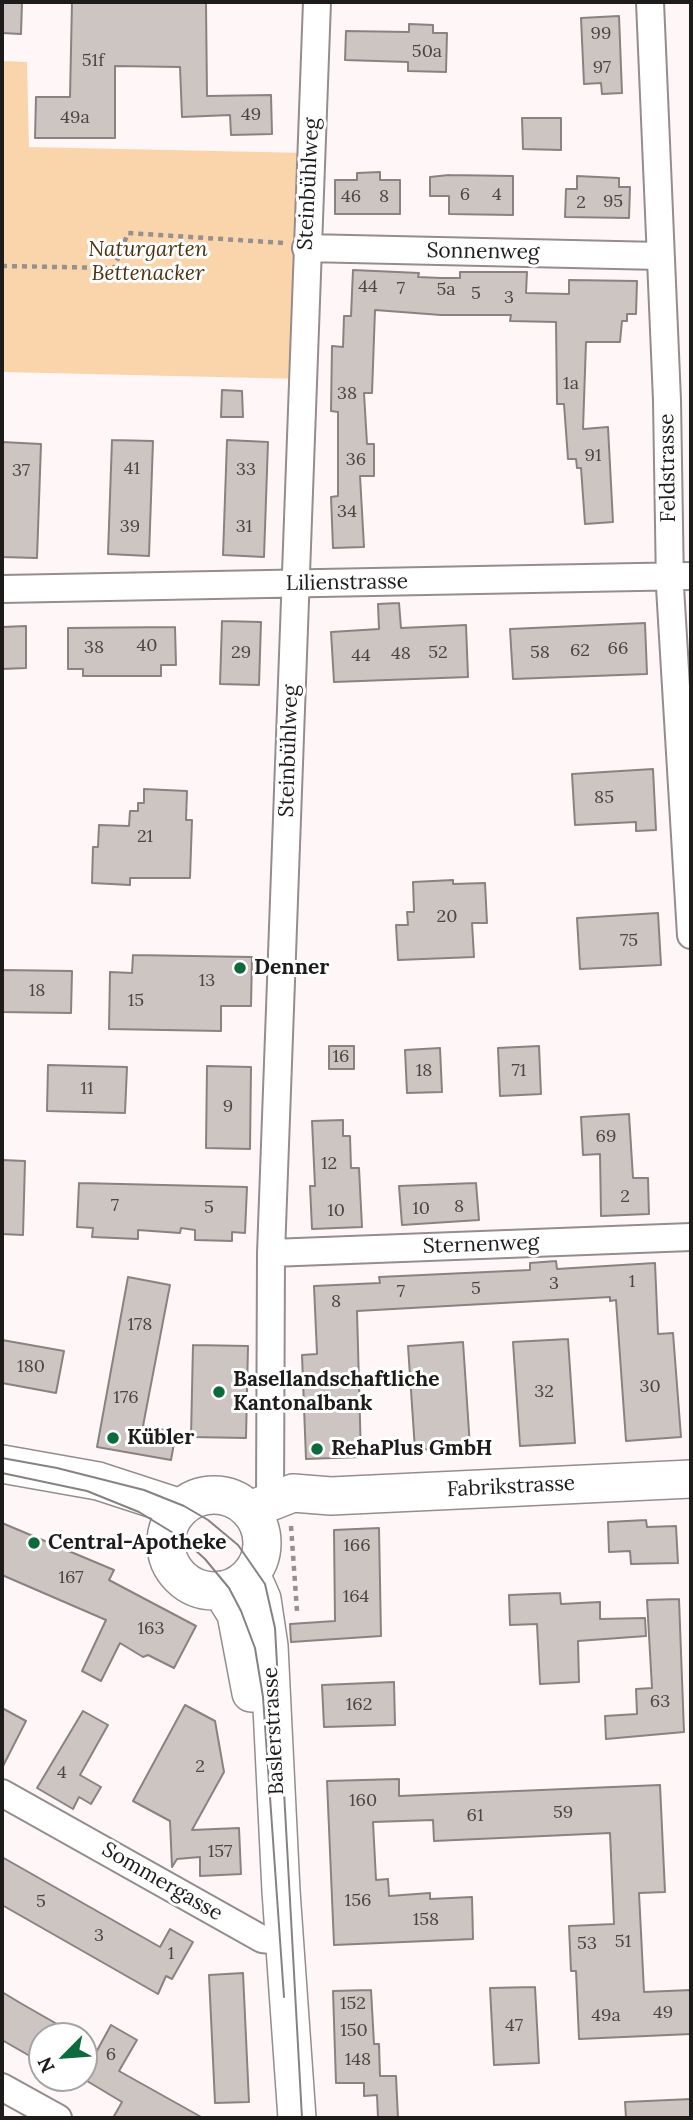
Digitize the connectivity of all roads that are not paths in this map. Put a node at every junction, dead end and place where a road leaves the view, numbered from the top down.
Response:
1 (317, 2) edge
2 (650, 2) edge
3 (306, 246) junction
4 (660, 256) junction
5 (681, 577) edge
6 (294, 584) junction
7 (2, 589) edge
8 (691, 935) edge
9 (691, 1237) edge
10 (271, 1253) junction
11 (2, 1464) edge
12 (691, 1479) edge
13 (261, 1515) junction
14 (174, 1522) junction
15 (236, 1582) junction
16 (2, 1793) edge
17 (281, 1891) junction
18 (2, 2087) edge
19 (58, 2118) edge
20 (297, 2118) edge

1 - 3 street, Steinbühlweg
2 - 4 street, Feldstrasse
3 - 4 street, Sonnenweg
3 - 6 street, Steinbühlweg
4 - 5 street, Feldstrasse
5 - 6 street, Lilienstrasse
5 - 8 street, Feldstrasse
6 - 7 street, Lilienstrasse
6 - 10 street, Steinbühlweg
9 - 10 street, Sternenweg
10 - 13 street, Steinbühlweg
11 - 14 main road
12 - 13 main road, Fabrikstrasse
13 - 14 main road
13 - 15 main road
14 - 15 main road
15 - 17 main road, Baslerstrasse
16 - 17 street, Sommergasse
17 - 20 main road, Baslerstrasse
18 - 19 street

